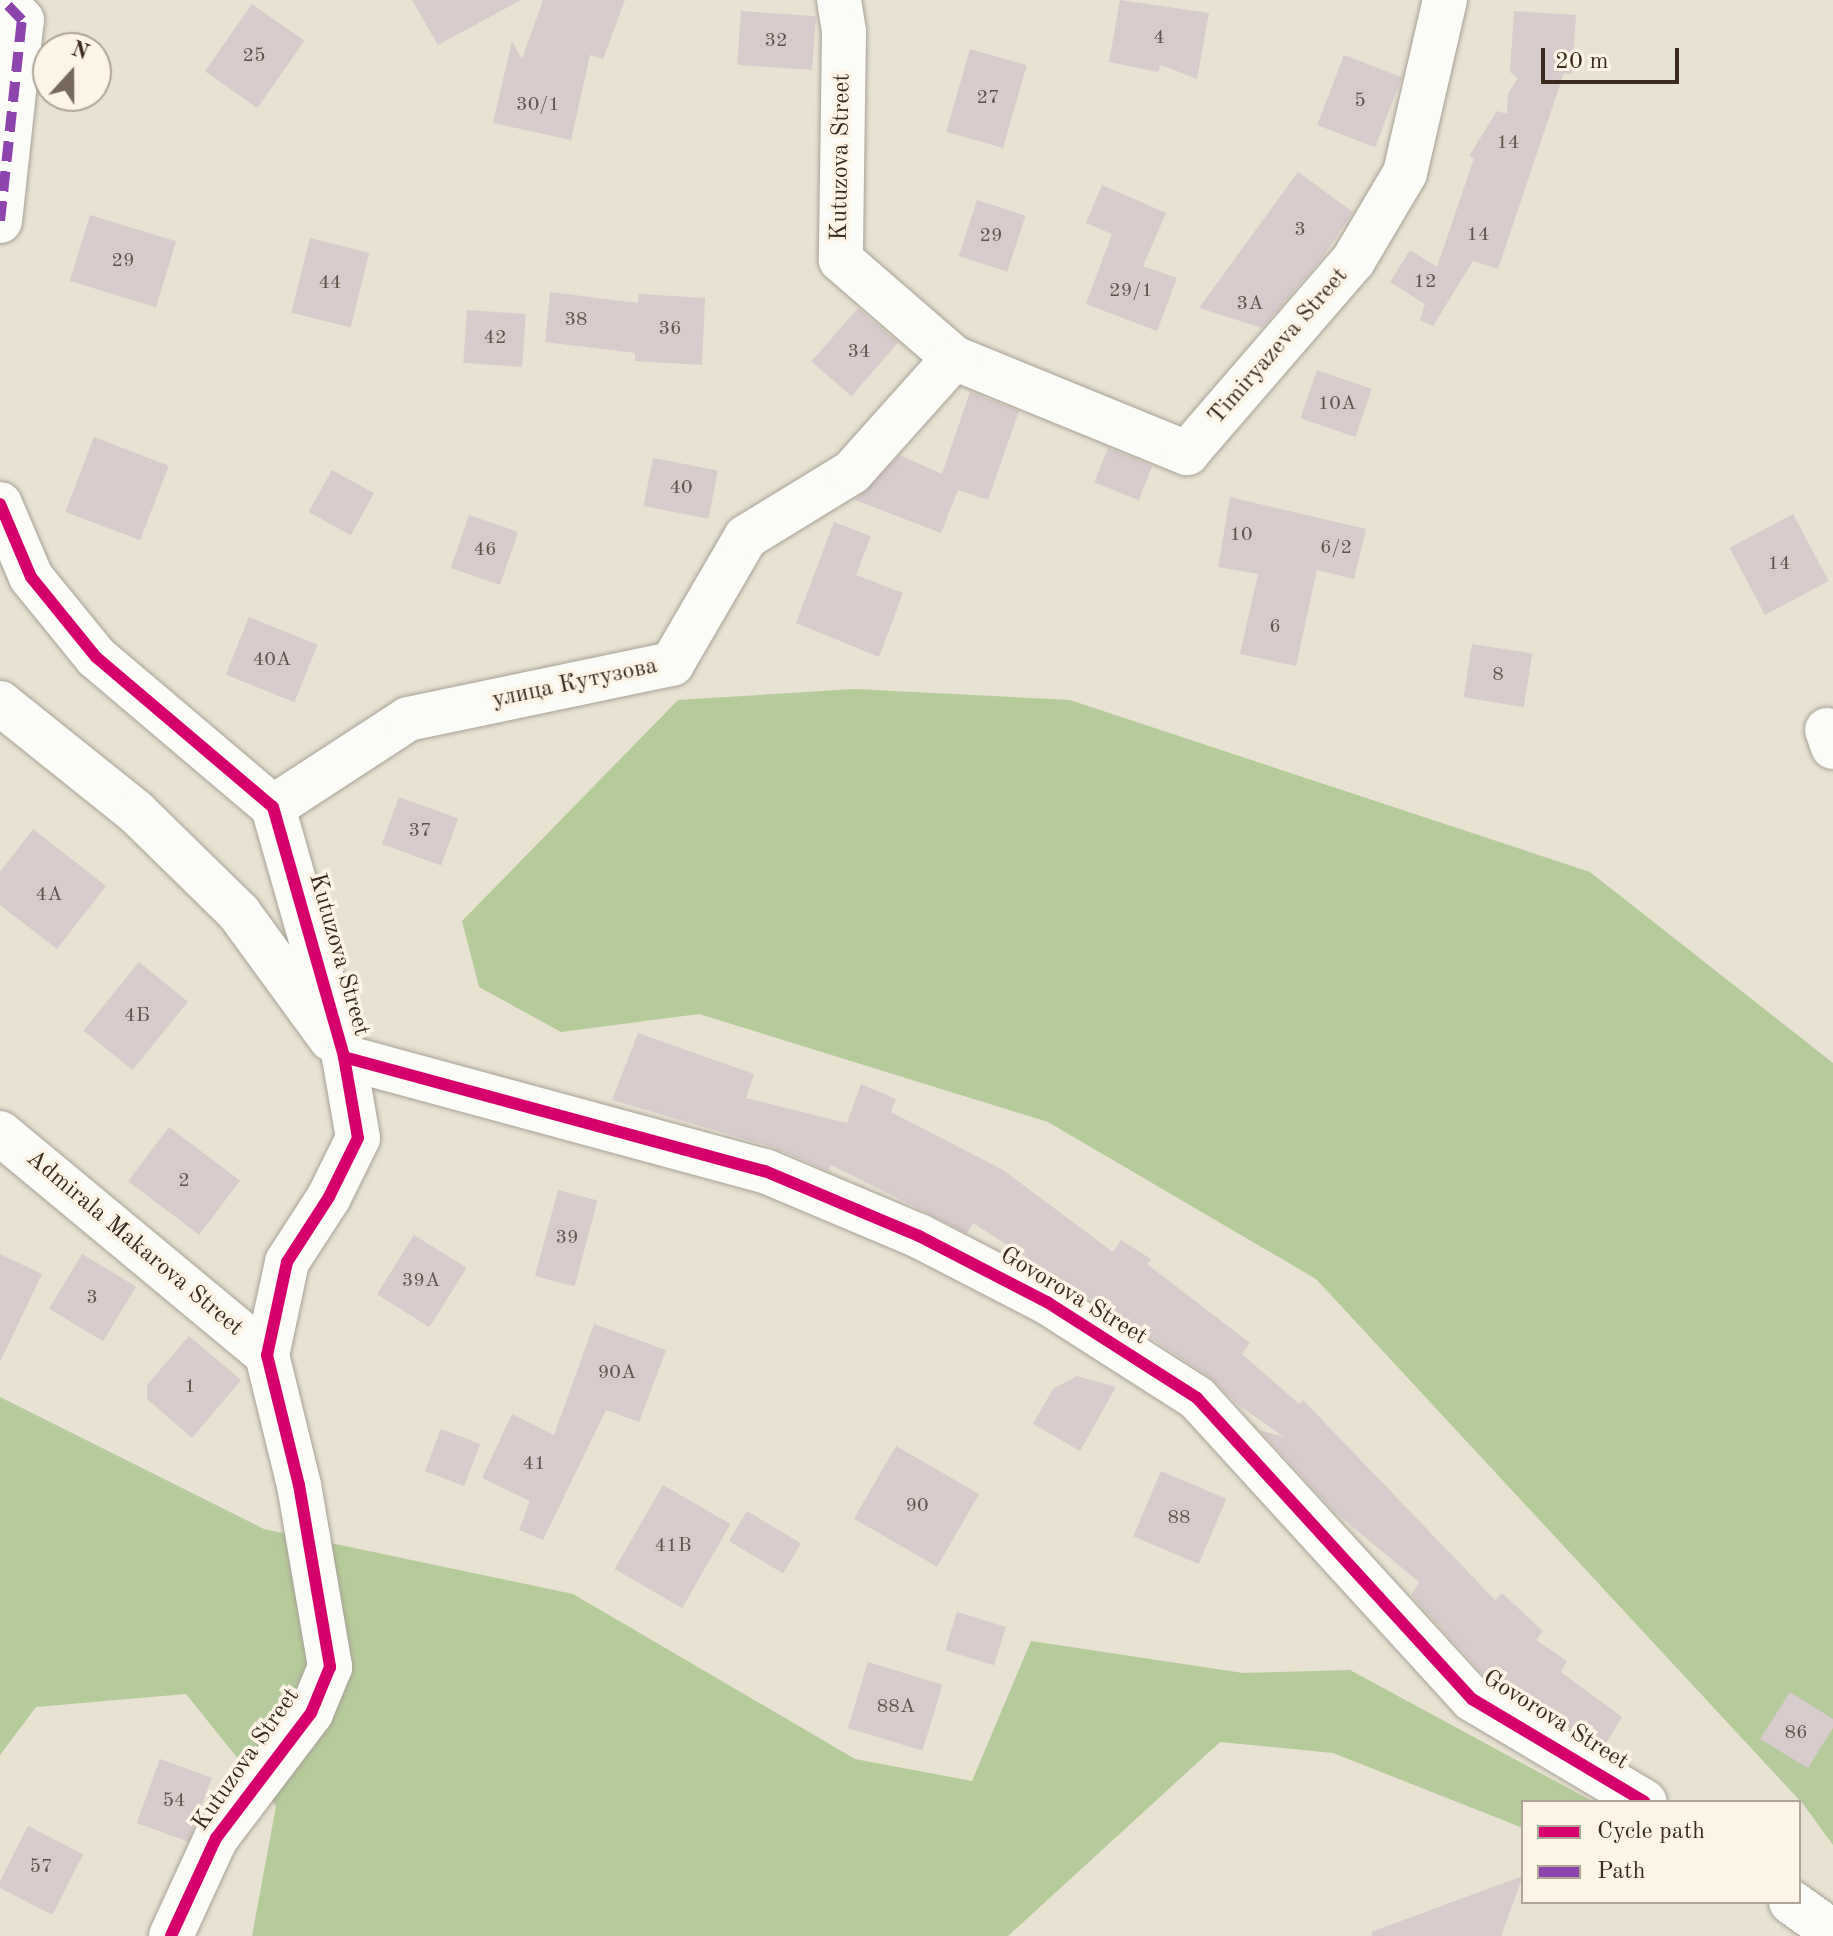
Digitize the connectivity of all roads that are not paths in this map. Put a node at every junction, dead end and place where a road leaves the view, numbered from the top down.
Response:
1 (3, 0) edge
2 (839, 0) edge
3 (1445, 0) edge
4 (0, 221) edge
5 (954, 358) junction
6 (0, 504) edge
7 (0, 703) edge
8 (273, 807) junction
9 (344, 1057) junction
10 (0, 1133) edge
11 (267, 1355) junction
12 (1642, 1800) edge
13 (1794, 1904) edge
14 (1833, 1932) edge
15 (171, 1936) edge

1 - 4 street
2 - 5 street, Kutuzova Street
3 - 5 street, Timiryazeva Street
5 - 8 street, улица Кутузова
6 - 8 street
7 - 9 street
8 - 9 street, Kutuzova Street
9 - 11 street, Kutuzova Street
9 - 12 street, Govorova Street
10 - 11 street, Admirala Makarova Street
11 - 15 street, Kutuzova Street
13 - 14 street

